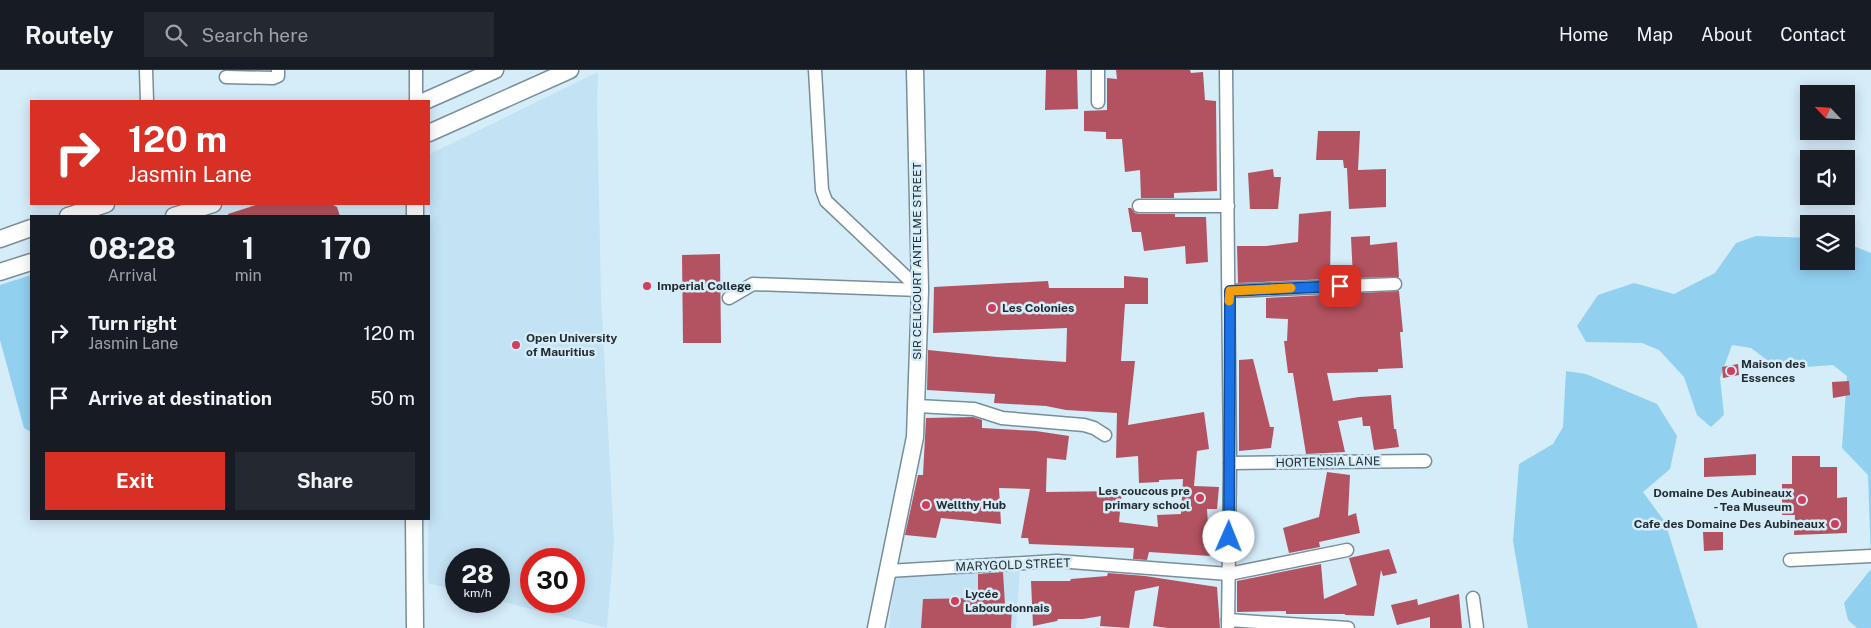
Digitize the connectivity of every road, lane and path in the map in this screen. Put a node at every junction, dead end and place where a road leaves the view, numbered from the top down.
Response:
1 (146, 70) edge
2 (278, 70) edge
3 (416, 70) edge
4 (495, 70) edge
5 (570, 70) edge
6 (814, 70) edge
7 (914, 70) edge
8 (1098, 70) edge
9 (1226, 70) edge
10 (226, 77) dead end
11 (147, 100) edge
12 (416, 100) edge
13 (426, 100) edge
14 (1098, 102) dead end
15 (430, 133) edge
16 (103, 205) edge
17 (210, 205) edge
18 (1139, 206) dead end
19 (1228, 206) junction
20 (71, 215) edge
21 (177, 215) edge
22 (30, 228) edge
23 (0, 239) edge
24 (30, 262) edge
25 (0, 272) edge
26 (1395, 284) dead end
27 (920, 290) junction
28 (1230, 291) junction
29 (729, 298) dead end
30 (916, 406) junction
31 (1105, 434) dead end
32 (1425, 461) dead end
33 (1230, 463) junction
34 (414, 520) edge
35 (1347, 550) dead end
36 (1871, 556) edge
37 (1790, 560) dead end
38 (888, 570) junction
39 (1228, 574) junction
40 (1473, 598) dead end
41 (1228, 624) edge
42 (415, 628) edge
43 (876, 628) edge
44 (1348, 628) edge
45 (1477, 628) edge

1 - 11 street
2 - 10 street
3 - 12 street
4 - 13 street
5 - 15 street
6 - 27 street
7 - 27 street, SIR CELICOURT ANTELME STREET
8 - 14 street
9 - 19 street
16 - 20 street
17 - 21 street
18 - 19 street
19 - 28 street
22 - 23 street
24 - 25 street
26 - 28 street
27 - 29 street
27 - 30 street, SIR CELICOURT ANTELME STREET
28 - 33 street
30 - 31 street
30 - 38 street, SIR CELICOURT ANTELME STREET
32 - 33 street, HORTENSIA LANE
33 - 39 street
34 - 42 street
35 - 39 street, MARYGOLD STREET
36 - 37 street
38 - 39 street, MARYGOLD STREET
38 - 43 street, SIR CELICOURT ANTELME STREET
39 - 41 street
40 - 45 street
41 - 44 street

